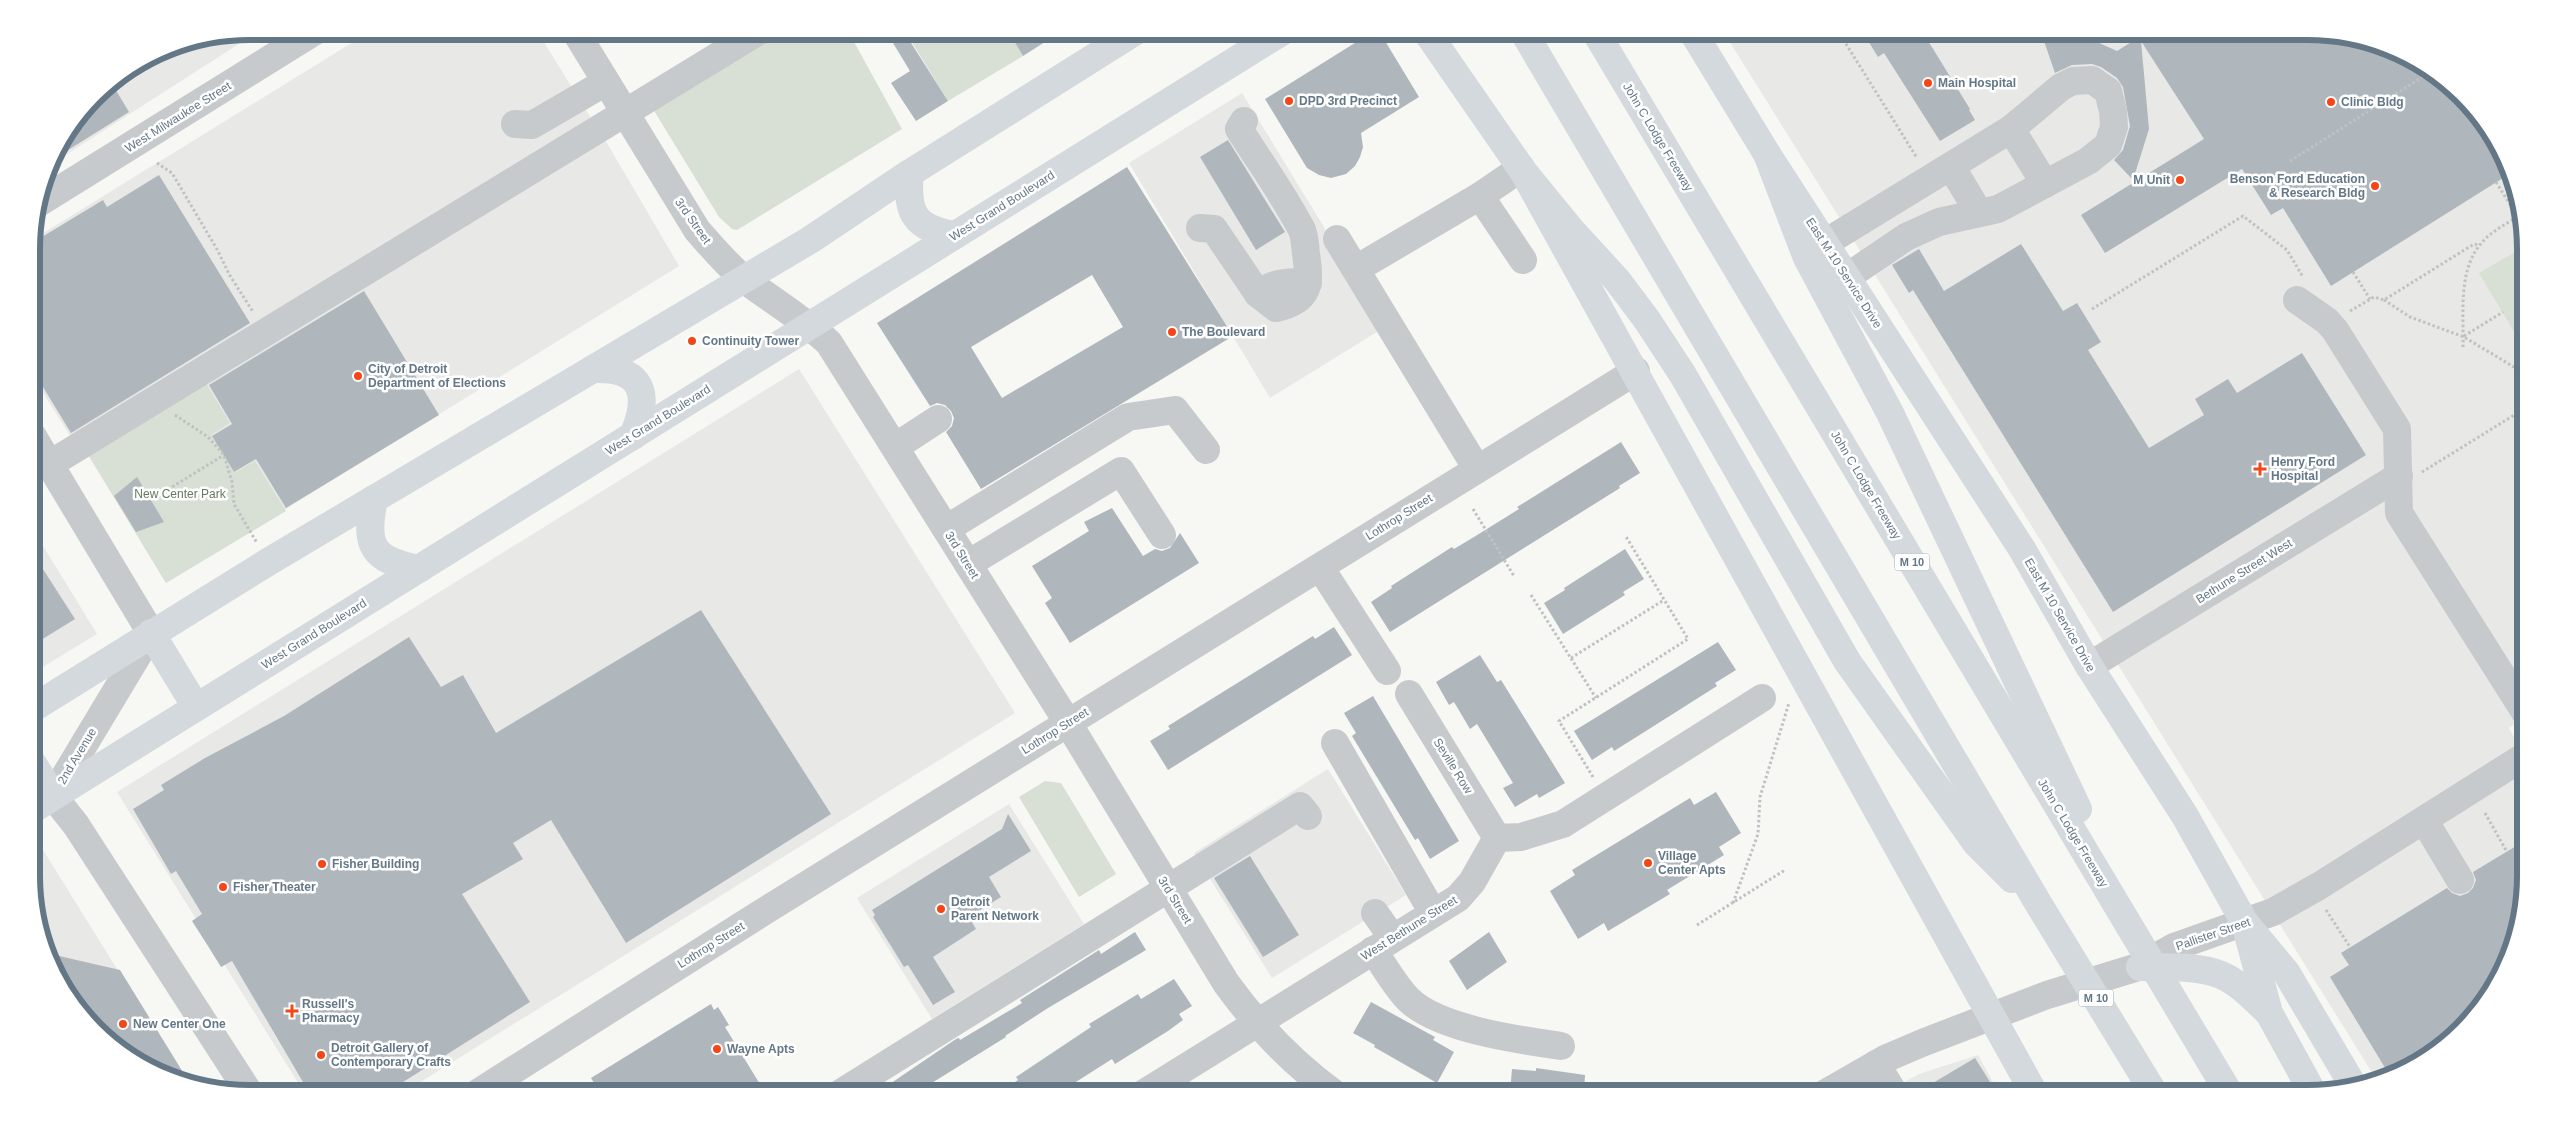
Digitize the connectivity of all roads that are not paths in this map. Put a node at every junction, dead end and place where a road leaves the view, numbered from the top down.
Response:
1 (301, 40) edge
2 (580, 40) edge
3 (745, 40) edge
4 (1122, 40) edge
5 (1247, 40) edge
6 (1269, 40) edge
7 (1432, 40) edge
8 (1528, 40) edge
9 (1600, 40) edge
10 (1697, 40) edge
11 (1237, 60) junction
12 (606, 82) junction
13 (626, 114) junction
14 (1244, 121) dead end
15 (515, 124) dead end
16 (2011, 129) junction
17 (1767, 154) junction
18 (1951, 166) junction
19 (1522, 170) junction
20 (910, 173) junction
21 (2045, 184) junction
22 (1483, 194) junction
23 (46, 198) edge
24 (1979, 213) junction
25 (1200, 228) dead end
26 (955, 235) junction
27 (1337, 239) dead end
28 (1825, 243) junction
29 (1523, 260) dead end
30 (1356, 269) junction
31 (1847, 276) junction
32 (744, 279) junction
33 (2302, 291) road end
34 (810, 326) junction
35 (592, 369) junction
36 (1636, 371) junction
37 (938, 419) dead end
38 (632, 436) junction
39 (895, 447) junction
40 (40, 448) edge
41 (1206, 450) dead end
42 (50, 464) junction
43 (1477, 469) junction
44 (2407, 476) junction
45 (374, 499) junction
46 (946, 529) junction
47 (1162, 535) dead end
48 (968, 564) junction
49 (1320, 567) junction
50 (419, 569) junction
51 (151, 633) junction
52 (2089, 666) junction
53 (1387, 671) dead end
54 (1409, 694) dead end
55 (1762, 698) dead end
56 (2517, 699) edge
57 (40, 704) edge
58 (196, 707) junction
59 (1068, 723) junction
60 (1335, 743) dead end
61 (2517, 761) edge
62 (43, 803) edge
63 (1308, 816) dead end
64 (2424, 820) junction
65 (1497, 838) junction
66 (2460, 880) dead end
67 (1168, 889) junction
68 (2038, 903) junction
69 (1375, 913) dead end
70 (1434, 913) junction
71 (2245, 923) junction
72 (1382, 944) junction
73 (2181, 958) junction
74 (2138, 967) joint
75 (2269, 1013) junction
76 (1991, 1017) junction
77 (1256, 1022) junction
78 (1561, 1046) dead end
79 (1876, 1064) junction
80 (2351, 1081) edge
81 (244, 1085) edge
82 (490, 1085) edge
83 (853, 1085) edge
84 (1157, 1085) edge
85 (1323, 1085) edge
86 (1840, 1085) edge
87 (1889, 1085) edge
88 (2029, 1085) edge
89 (2149, 1085) edge
90 (2225, 1085) edge
91 (2226, 1085) edge
92 (2310, 1085) edge

1 - 23 street, West Milwaukee Street
2 - 12 street, 3rd Street
3 - 13 street
4 - 20 main road
5 - 11 main road
6 - 11 main road, West Grand Boulevard
7 - 19 main road
8 - 68 main road, M 10
9 - 90 main road, John C Lodge Freeway / M 10
10 - 17 main road
11 - 26 main road, West Grand Boulevard
12 - 13 street, 3rd Street
12 - 15 street
13 - 32 street, 3rd Street
13 - 42 street
14 - 25 street
16 - 18 street
16 - 21 street
16 - 21 street
17 - 28 main road, East M 10 Service Drive
17 - 91 main road
18 - 24 street
18 - 28 street
19 - 22 street
19 - 36 main road
19 - 68 main road
20 - 26 main road
20 - 32 main road
21 - 24 street
22 - 29 street
22 - 30 street
24 - 31 street
26 - 34 main road, West Grand Boulevard
27 - 30 street
28 - 31 main road, East M 10 Service Drive
30 - 43 street
31 - 52 main road, East M 10 Service Drive
32 - 34 street, 3rd Street
32 - 35 main road
33 - 44 street
34 - 38 main road, West Grand Boulevard
34 - 39 street, 3rd Street
35 - 38 main road
35 - 45 main road
36 - 43 street, Lothrop Street
36 - 76 main road
37 - 39 street
38 - 50 main road, West Grand Boulevard
39 - 46 street, 3rd Street
40 - 42 street
41 - 46 street
42 - 51 street
43 - 49 street, Lothrop Street
44 - 52 street, Bethune Street West
44 - 56 street
45 - 50 main road
45 - 51 main road
46 - 48 street, 3rd Street
47 - 48 street
48 - 59 street, 3rd Street
49 - 53 street
49 - 59 street, Lothrop Street
50 - 58 main road, West Grand Boulevard
51 - 57 main road
51 - 58 main road
51 - 62 street, 2nd Avenue
52 - 71 main road, East M 10 Service Drive
54 - 65 street, Seville Row
55 - 65 street
58 - 62 main road, West Grand Boulevard
59 - 67 street, 3rd Street
59 - 82 street, Lothrop Street
60 - 70 street
61 - 64 street, Pallister Street
62 - 81 street, 2nd Avenue
63 - 67 street
64 - 66 street
64 - 71 street, Pallister Street
65 - 70 street, West Bethune Street
67 - 77 street, 3rd Street
67 - 83 street
68 - 89 main road, M 10
69 - 72 street
70 - 72 street, West Bethune Street
71 - 73 street, Pallister Street
71 - 75 main road
71 - 80 main road, East M 10 Service Drive
72 - 77 street, West Bethune Street
72 - 78 street
73 - 74 main road
73 - 75 main road
74 - 76 street
75 - 92 main road
76 - 79 street
76 - 88 main road
77 - 84 street, West Bethune Street
77 - 85 street, 3rd Street
79 - 86 street
79 - 87 street

